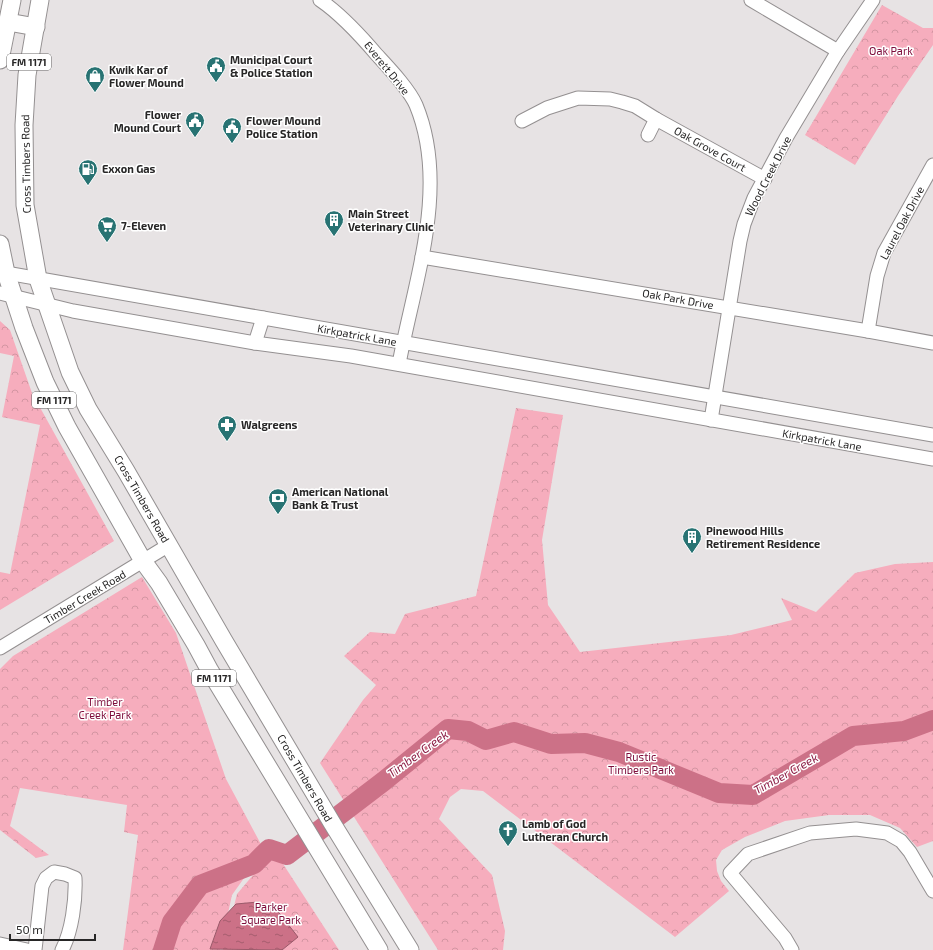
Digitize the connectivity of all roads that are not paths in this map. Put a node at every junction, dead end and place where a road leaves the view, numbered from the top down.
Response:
1 (12, 0) edge
2 (40, 0) edge
3 (320, 0) edge
4 (751, 0) edge
5 (873, 0) edge
6 (8, 22) junction
7 (36, 27) junction
8 (838, 51) junction
9 (0, 60) edge
10 (656, 119) junction
11 (522, 121) dead end
12 (648, 135) dead end
13 (933, 166) edge
14 (765, 179) junction
15 (0, 244) edge
16 (422, 257) junction
17 (3, 273) edge
18 (38, 279) junction
19 (7, 294) edge
20 (47, 304) junction
21 (729, 308) junction
22 (263, 318) junction
23 (868, 330) junction
24 (255, 343) junction
25 (403, 343) junction
26 (933, 343) edge
27 (399, 364) junction
28 (715, 397) junction
29 (711, 420) junction
30 (933, 435) edge
31 (933, 459) edge
32 (168, 545) junction
33 (143, 561) junction
34 (0, 648) edge
35 (933, 891) edge
36 (0, 944) edge
37 (27, 950) edge
38 (35, 950) edge
39 (62, 950) edge
40 (379, 950) edge
41 (410, 950) edge
42 (792, 950) edge

1 - 6 main road, FM 1171
2 - 7 main road, Cross Timbers Road / FM 1171
3 - 16 street, Everett Drive
4 - 8 street
5 - 8 street, Wood Creek Drive
6 - 7 main road
6 - 9 main road, FM 1171
7 - 18 main road, Cross Timbers Road / FM 1171
8 - 14 street, Wood Creek Drive
10 - 11 street, Oak Grove Court
10 - 12 street
10 - 14 street, Oak Grove Court
13 - 23 street, Laurel Oak Drive
14 - 21 street, Wood Creek Drive
15 - 17 main road, FM 1171
16 - 21 street, Oak Park Drive
16 - 25 street, Everett Drive
17 - 18 street, Kirkpatrick Lane
17 - 19 main road, FM 1171
18 - 20 main road, Cross Timbers Road / FM 1171
18 - 22 street, Kirkpatrick Lane
19 - 20 street, Kirkpatrick Lane
19 - 33 main road, FM 1171
20 - 24 street, Kirkpatrick Lane
20 - 32 main road, Cross Timbers Road / FM 1171
21 - 23 street, Oak Park Drive
21 - 28 street, Wood Creek Drive
22 - 24 street
22 - 25 street, Kirkpatrick Lane
23 - 26 street, Oak Park Drive
24 - 27 street, Kirkpatrick Lane
25 - 27 street, Everett Drive
25 - 28 street, Kirkpatrick Lane
27 - 29 street, Kirkpatrick Lane
28 - 29 street
28 - 30 street, Kirkpatrick Lane
29 - 31 street, Kirkpatrick Lane
32 - 33 street, Timber Creek Road
32 - 41 main road, Cross Timbers Road / FM 1171
33 - 34 street, Timber Creek Road
33 - 40 main road, FM 1171
35 - 42 street
36 - 37 street
38 - 39 street

